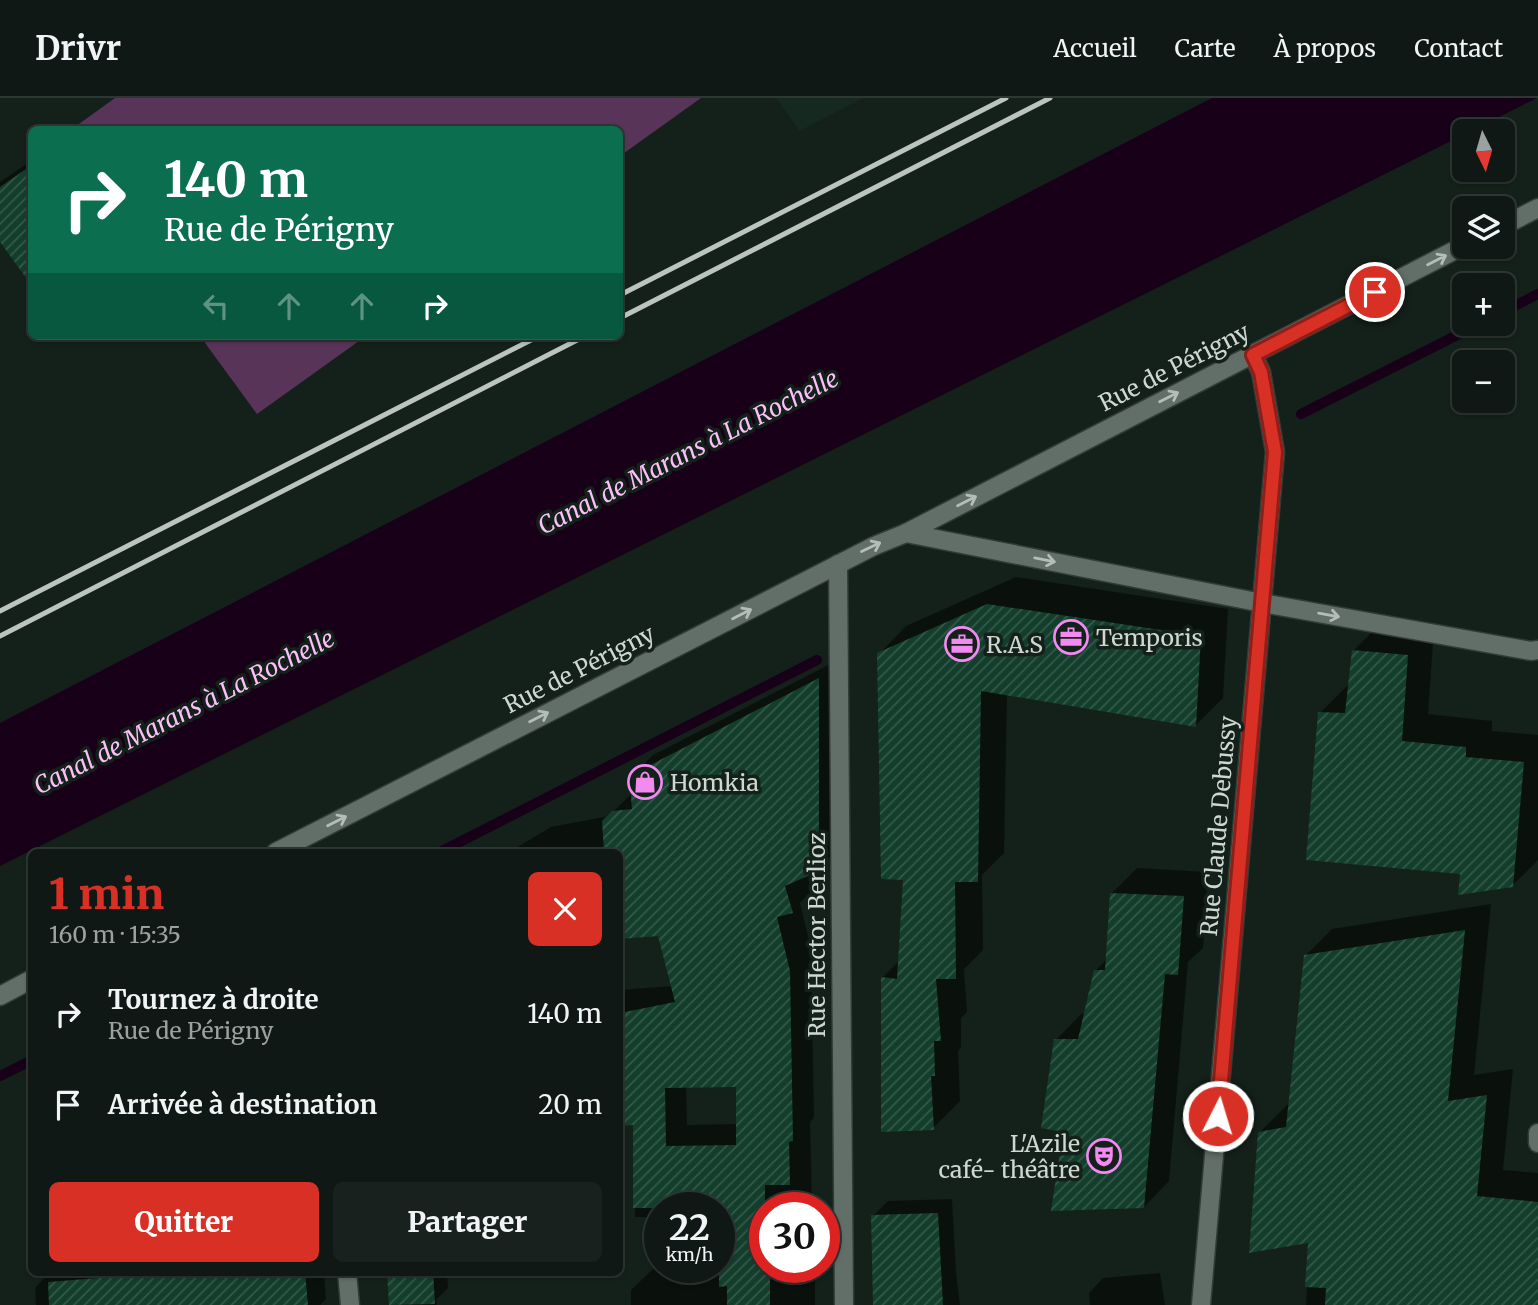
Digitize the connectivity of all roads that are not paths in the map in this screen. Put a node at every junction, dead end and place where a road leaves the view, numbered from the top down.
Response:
1 (1538, 208) edge
2 (1515, 220) edge
3 (1452, 253) edge
4 (1253, 355) junction
5 (906, 533) junction
6 (838, 565) junction
7 (1262, 603) junction
8 (1538, 650) edge
9 (306, 845) edge
10 (289, 849) edge
11 (28, 981) edge
12 (0, 996) edge
13 (1538, 1133) edge
14 (1538, 1143) edge
15 (347, 1276) edge
16 (350, 1305) edge
17 (844, 1305) edge
18 (1201, 1305) edge

1 - 2 street
4 -> 3 street, Rue de Périgny
5 -> 4 street, Rue de Périgny
4 - 7 street, Rue Claude Debussy
6 -> 5 street, Rue de Périgny
5 -> 7 street
9 -> 6 street, Rue de Périgny
6 - 17 street, Rue Hector Berlioz
7 -> 8 street
7 - 18 street, Rue Claude Debussy
9 - 10 street, Rue de Périgny
11 - 12 street
13 - 14 street
15 - 16 street

